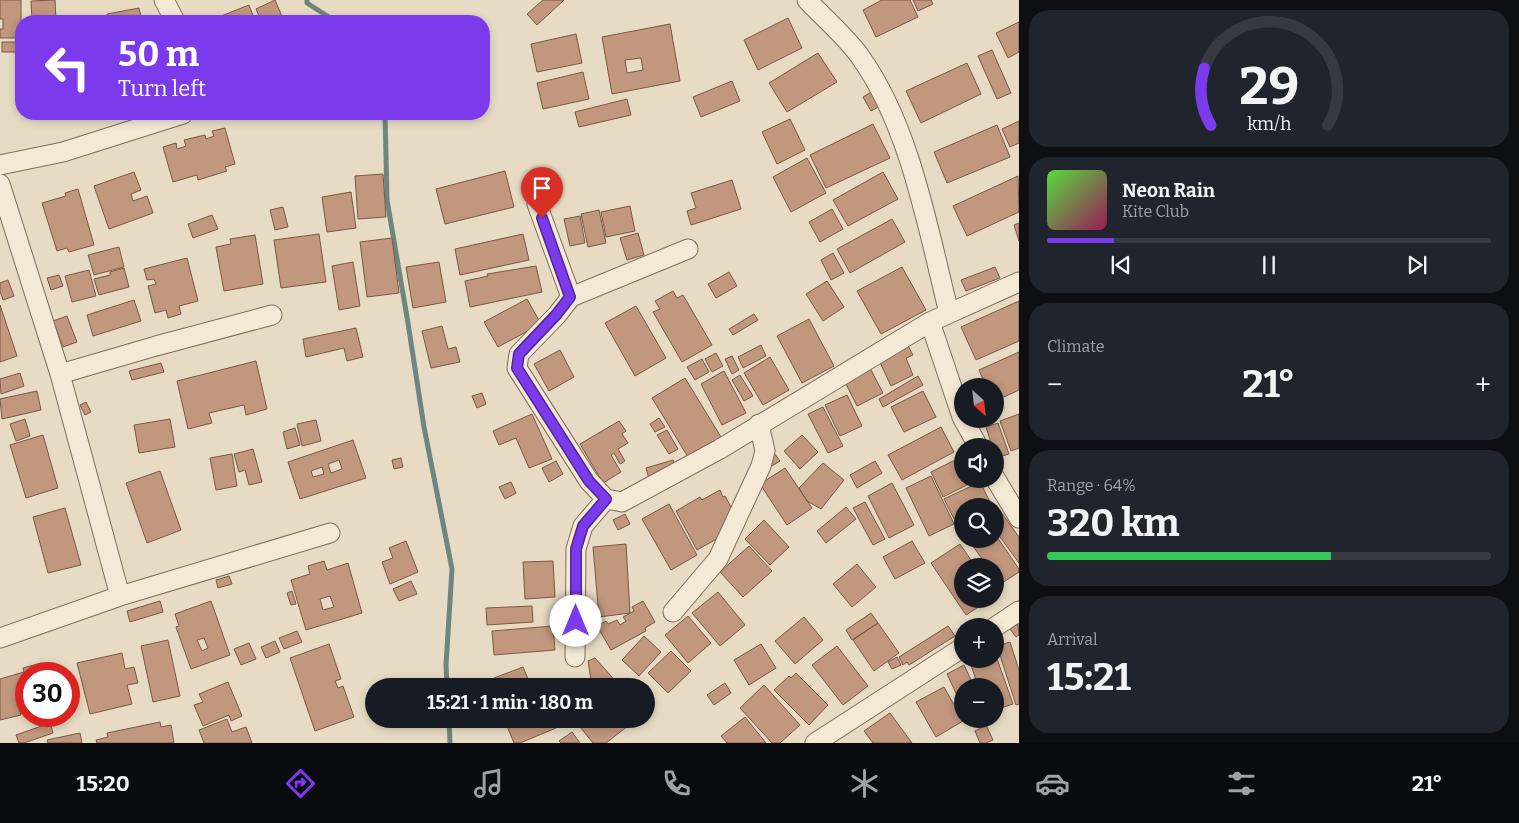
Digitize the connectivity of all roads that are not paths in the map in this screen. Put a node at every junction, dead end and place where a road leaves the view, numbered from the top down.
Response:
1 (164, 0) edge
2 (807, 0) edge
3 (172, 15) edge
4 (164, 120) edge
5 (0, 165) edge
6 (0, 184) edge
7 (537, 204) dead end
8 (688, 249) dead end
9 (1019, 282) edge
10 (570, 297) junction
11 (949, 313) junction
12 (272, 315) dead end
13 (930, 322) junction
14 (60, 374) junction
15 (954, 392) edge
16 (759, 424) junction
17 (1001, 488) edge
18 (606, 499) junction
19 (1019, 518) edge
20 (330, 533) dead end
21 (120, 596) junction
22 (1019, 611) edge
23 (673, 612) dead end
24 (1004, 621) edge
25 (0, 638) edge
26 (954, 653) edge
27 (575, 657) dead end
28 (815, 743) edge

1 - 3 street
2 - 11 street
4 - 5 street
6 - 14 street
7 - 10 street
8 - 10 street
9 - 11 street
10 - 18 street
11 - 13 street
12 - 14 street
13 - 15 street
13 - 16 street
14 - 21 street
16 - 18 street
16 - 23 street
17 - 19 street
18 - 27 street
20 - 21 street
21 - 25 street
22 - 24 street
26 - 28 street

